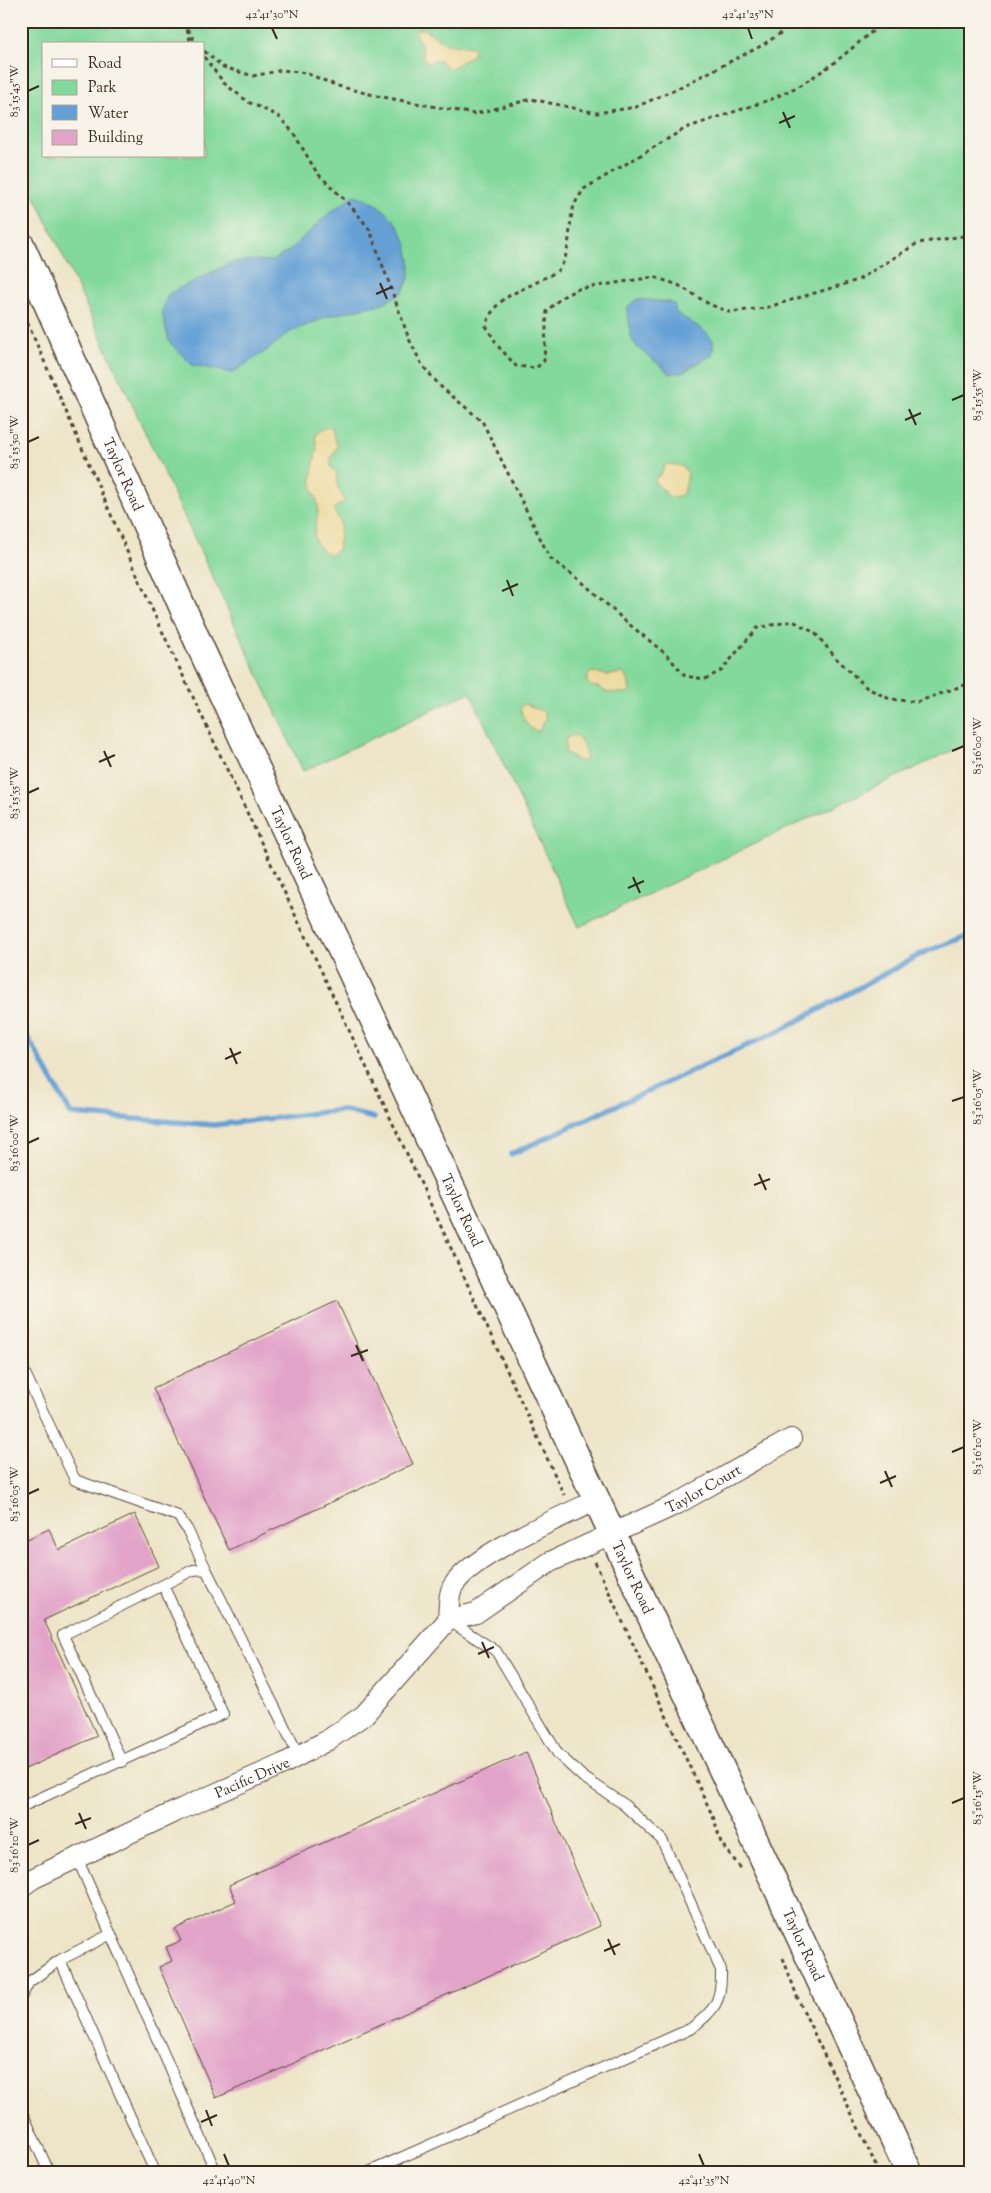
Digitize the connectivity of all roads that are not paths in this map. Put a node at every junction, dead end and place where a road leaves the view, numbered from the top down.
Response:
1 (21, 245) edge
2 (21, 1364) edge
3 (791, 1440) dead end
4 (597, 1500) junction
5 (612, 1533) junction
6 (206, 1569) junction
7 (163, 1585) junction
8 (448, 1620) junction
9 (299, 1756) junction
10 (122, 1762) junction
11 (21, 1807) edge
12 (77, 1858) junction
13 (21, 1887) edge
14 (111, 1934) junction
15 (60, 1960) junction
16 (21, 1997) edge
17 (21, 2110) edge
18 (48, 2172) edge
19 (155, 2172) edge
20 (216, 2172) edge
21 (369, 2172) edge
22 (908, 2172) edge

1 - 4 street, Taylor Road
2 - 6 lane
3 - 5 street, Taylor Court
4 - 5 street, Taylor Road
4 - 8 street
5 - 8 street
5 - 22 street, Taylor Road
6 - 7 lane
6 - 9 lane
7 - 10 lane
7 - 10 lane
8 - 9 street, Pacific Drive
8 - 21 lane
9 - 12 street, Pacific Drive
10 - 11 lane
12 - 13 street, Pacific Drive
12 - 14 lane
14 - 15 lane
14 - 20 lane
15 - 16 lane
15 - 19 lane
17 - 18 lane

